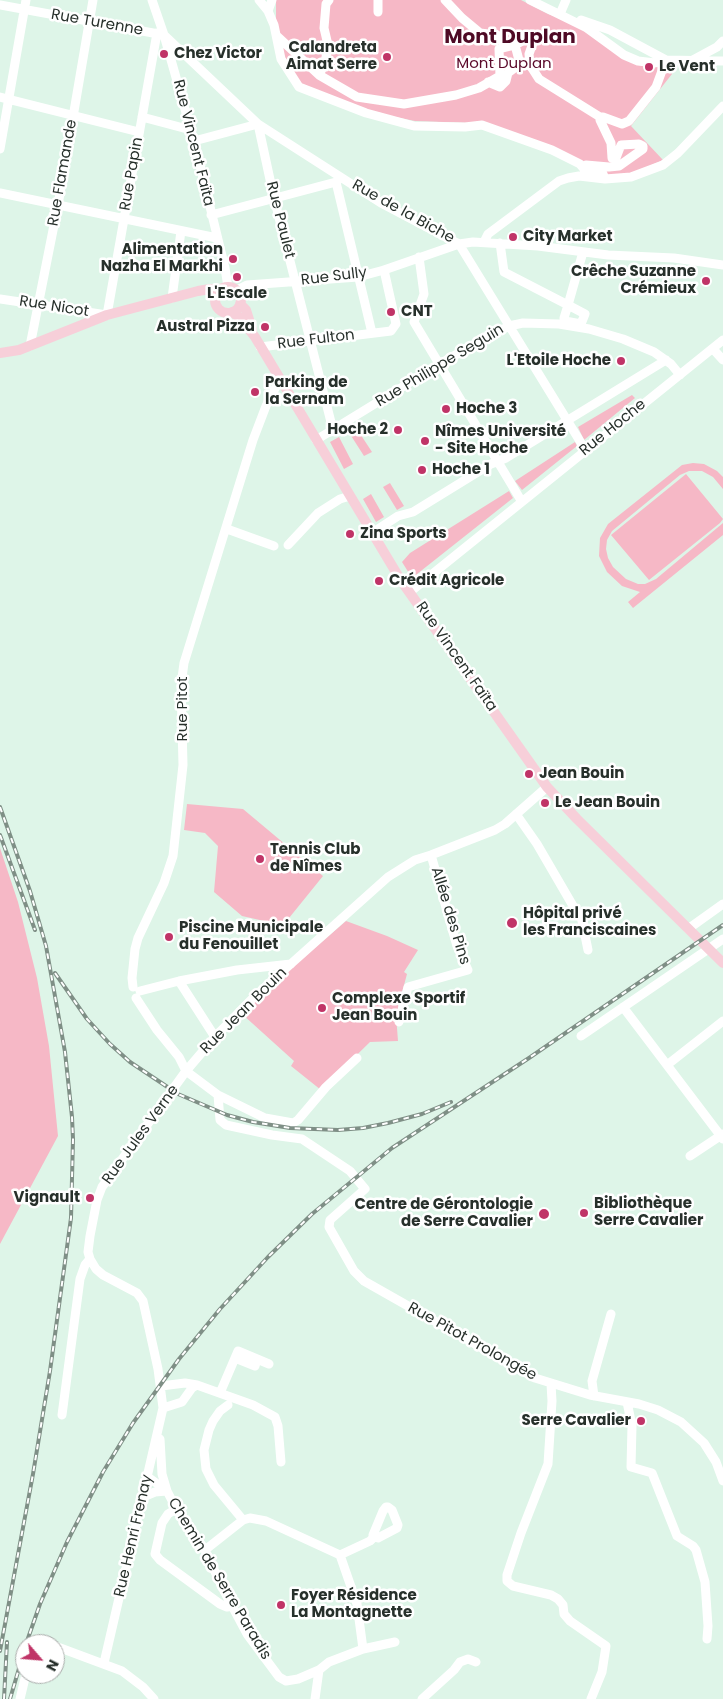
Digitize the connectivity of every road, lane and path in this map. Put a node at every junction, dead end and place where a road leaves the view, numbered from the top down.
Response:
1 (93, 0) edge
2 (152, 0) edge
3 (259, 0) edge
4 (272, 0) edge
5 (329, 0) edge
6 (378, 0) edge
7 (445, 0) edge
8 (530, 0) edge
9 (566, 0) edge
10 (0, 5) edge
11 (25, 5) edge
12 (268, 11) junction
13 (378, 12) dead end
14 (560, 14) junction
15 (571, 19) junction
16 (90, 21) junction
17 (161, 34) junction
18 (277, 36) junction
19 (553, 37) dead end
20 (534, 40) junction
21 (723, 41) edge
22 (510, 46) junction
23 (529, 58) junction
24 (666, 60) junction
25 (693, 60) junction
26 (723, 61) edge
27 (520, 64) junction
28 (319, 75) junction
29 (488, 82) junction
30 (4, 98) edge
31 (723, 106) edge
32 (74, 115) junction
33 (142, 117) junction
34 (600, 117) junction
35 (258, 124) junction
36 (191, 130) junction
37 (139, 132) junction
38 (194, 141) junction
39 (0, 149) edge
40 (580, 164) junction
41 (338, 179) junction
42 (605, 180) junction
43 (0, 194) edge
44 (274, 198) junction
45 (58, 205) junction
46 (211, 214) junction
47 (124, 219) junction
48 (181, 231) junction
49 (217, 238) junction
50 (484, 242) junction
51 (500, 243) junction
52 (459, 244) junction
53 (583, 252) junction
54 (419, 257) junction
55 (723, 265) edge
56 (384, 270) junction
57 (358, 277) junction
58 (295, 282) junction
59 (228, 289) junction
60 (198, 291) junction
61 (172, 298) junction
62 (0, 299) edge
63 (215, 302) junction
64 (240, 304) junction
65 (567, 304) junction
66 (38, 306) junction
67 (232, 312) junction
68 (107, 315) junction
69 (559, 324) junction
70 (509, 326) junction
71 (372, 333) junction
72 (723, 340) edge
73 (310, 341) junction
74 (258, 342) junction
75 (30, 346) junction
76 (713, 348) junction
77 (0, 353) edge
78 (666, 360) junction
79 (723, 360) edge
80 (439, 365) junction
81 (680, 375) junction
82 (280, 379) junction
83 (567, 421) junction
84 (333, 430) junction
85 (316, 440) junction
86 (586, 451) junction
87 (497, 462) junction
88 (350, 496) junction
89 (522, 502) junction
90 (227, 529) junction
91 (372, 533) junction
92 (288, 545) dead end
93 (274, 546) dead end
94 (410, 592) junction
95 (548, 787) junction
96 (516, 814) junction
97 (431, 855) junction
98 (723, 904) edge
99 (688, 929) junction
100 (723, 939) edge
101 (705, 946) junction
102 (588, 950) dead end
103 (723, 963) edge
104 (291, 964) junction
105 (178, 981) junction
106 (136, 992) junction
107 (623, 1007) junction
108 (723, 1021) edge
109 (399, 1022) dead end
110 (581, 1036) dead end
111 (215, 1037) junction
112 (357, 1058) dead end
113 (666, 1065) junction
114 (186, 1071) junction
115 (218, 1095) junction
116 (722, 1136) edge
117 (690, 1156) dead end
118 (90, 1259) junction
119 (612, 1314) dead end
120 (269, 1364) dead end
121 (180, 1383) junction
122 (551, 1384) junction
123 (197, 1385) junction
124 (161, 1386) junction
125 (220, 1393) junction
126 (186, 1396) junction
127 (594, 1396) junction
128 (627, 1402) junction
129 (163, 1404) junction
130 (228, 1405) dead end
131 (62, 1415) dead end
132 (160, 1428) junction
133 (281, 1462) dead end
134 (148, 1473) junction
135 (162, 1474) junction
136 (723, 1481) edge
137 (167, 1491) junction
138 (143, 1497) junction
139 (176, 1509) junction
140 (243, 1520) junction
141 (374, 1537) dead end
142 (205, 1550) junction
143 (340, 1555) junction
144 (232, 1606) junction
145 (707, 1639) dead end
146 (395, 1642) dead end
147 (65, 1649) edge
148 (363, 1649) junction
149 (476, 1662) dead end
150 (104, 1663) junction
151 (319, 1670) junction
152 (24, 1684) edge
153 (20, 1699) edge
154 (154, 1699) edge
155 (314, 1699) edge
156 (422, 1699) edge
157 (591, 1699) edge

1 - 16 street, Rue Flamande
2 - 17 street, Rue Vincent Faïta
3 - 12 street
4 - 12 street
5 - 28 street
6 - 13 street
7 - 22 street
8 - 14 street
9 - 14 street
10 - 11 street, Rue Turenne
11 - 16 street, Rue Turenne
11 - 30 street
12 - 18 street
14 - 15 street
15 - 24 street
15 - 24 street
16 - 17 street, Rue Turenne
16 - 32 street, Rue Flamande
17 - 33 street, Rue Papin
17 - 35 street, Rue de la Biche
17 - 36 street, Rue Vincent Faïta
18 - 28 street
18 - 40 street
19 - 20 street
20 - 22 street
20 - 23 street
21 - 25 street
22 - 27 street
22 - 29 street
23 - 27 street
23 - 34 street
24 - 25 street
24 - 34 street
25 - 26 street
27 - 29 street
28 - 29 street
30 - 32 street
30 - 39 street
31 - 42 street
32 - 37 street
32 - 45 street, Rue Flamande
33 - 36 street
33 - 37 street, Rue Papin
34 - 40 street
35 - 38 street
35 - 41 street, Rue de la Biche
35 - 44 street, Rue Paulet
36 - 38 street, Rue Vincent Faïta
37 - 47 street, Rue Papin
38 - 46 street, Rue Vincent Faïta
40 - 42 street
41 - 44 street
41 - 52 street, Rue de la Biche
41 - 57 street
42 - 50 street
43 - 45 street
44 - 46 street
44 - 58 street, Rue Paulet
45 - 47 street
45 - 66 street, Rue Flamande
46 - 49 street, Rue Vincent Faïta
47 - 48 street
47 - 68 street, Rue Papin
48 - 49 street
48 - 61 street
49 - 59 street, Rue Vincent Faïta
50 - 51 street, Rue de la Biche
50 - 52 street, Rue de la Biche
51 - 53 street, Rue de la Biche
51 - 65 street
52 - 54 street, Rue Sully
52 - 70 street
53 - 55 street, Rue de la Biche
53 - 65 street
54 - 56 street, Rue Sully
54 - 80 street
56 - 57 street, Rue Sully
56 - 71 street, Rue Fulton
57 - 58 street, Rue Sully
57 - 71 street
58 - 59 street, Rue Sully
58 - 73 street, Rue Paulet
59 - 60 main road, Rue Sully
59 - 63 main road
59 - 64 main road
60 - 61 main road, Rue Sully
60 - 63 main road
61 - 68 main road, Rue Sully
62 - 66 street, Rue Nicot
63 - 67 main road
64 - 67 main road
64 - 74 main road, Rue Vincent Faïta
65 - 69 street
66 - 68 street, Rue Nicot
66 - 75 street, Rue Flamande
67 - 74 main road, Rue Vincent Faïta
68 - 75 main road, Rue Sully
69 - 70 street, Rue Philippe Seguin
69 - 78 street, Rue Philippe Seguin
70 - 80 street, Rue Philippe Seguin
70 - 83 street
71 - 73 street, Rue Fulton
72 - 76 street, Rue Hoche
73 - 74 street, Rue Fulton
73 - 84 street, Rue Paulet
74 - 82 main road, Rue Vincent Faïta
75 - 77 main road, Rue Sully
76 - 79 street
76 - 81 street, Rue Hoche
78 - 81 street, Rue Philippe Seguin
78 - 83 street
80 - 84 street, Rue Philippe Seguin
80 - 87 street
81 - 86 street, Rue Hoche
82 - 85 main road, Rue Vincent Faïta
82 - 90 street, Rue Pitot
83 - 86 street
83 - 87 street
84 - 85 street, Rue Philippe Seguin
85 - 88 main road, Rue Vincent Faïta
86 - 89 street, Rue Hoche
87 - 89 street
87 - 91 street
88 - 91 main road, Rue Vincent Faïta
88 - 92 street
89 - 94 street, Rue Hoche
90 - 93 street
90 - 106 street, Rue Pitot
91 - 94 main road, Rue Vincent Faïta
94 - 95 main road, Rue Vincent Faïta
95 - 96 street, Rue Jean Bouin
95 - 99 main road, Rue Vincent Faïta
96 - 97 street, Rue Jean Bouin
96 - 102 street
97 - 104 street, Rue Jean Bouin
97 - 109 street, Allée des Pins
98 - 99 street
99 - 101 main road, Rue Vincent Faïta
100 - 101 street
101 - 103 main road, Rue Vincent Faïta
101 - 107 street
104 - 105 street
104 - 111 street, Rue Jean Bouin
105 - 106 street
105 - 111 street
106 - 114 street
107 - 110 street
107 - 113 street
108 - 113 street
111 - 114 street, Rue Jean Bouin
112 - 115 street
113 - 116 street
114 - 115 street
114 - 118 street, Rue Jules Verne
115 - 122 street, Rue Pitot Prolongée
116 - 117 street
118 - 124 street
118 - 131 street
119 - 127 street
120 - 125 street
121 - 123 street
121 - 124 street
121 - 126 street
122 - 127 street
122 - 157 street, Rue Pitot Prolongée
123 - 125 street
123 - 126 street
124 - 129 street
125 - 133 street
126 - 129 street
127 - 128 street
128 - 136 street
128 - 145 street
129 - 132 street, Rue Henri Frenay
130 - 140 street
132 - 134 street, Rue Henri Frenay
132 - 135 street
134 - 135 street
134 - 137 street, Chemin de Serre Paradis
134 - 138 street, Rue Henri Frenay
135 - 137 street
137 - 138 street
137 - 139 street, Chemin de Serre Paradis
138 - 150 street, Rue Henri Frenay
139 - 142 street, Chemin de Serre Paradis
139 - 144 street
140 - 142 street
140 - 143 street
141 - 143 street
142 - 144 street, Chemin de Serre Paradis
143 - 148 street
144 - 151 street, Chemin de Serre Paradis
146 - 148 street
147 - 150 street
148 - 151 street
149 - 156 street
150 - 154 street
151 - 155 street
152 - 153 street

